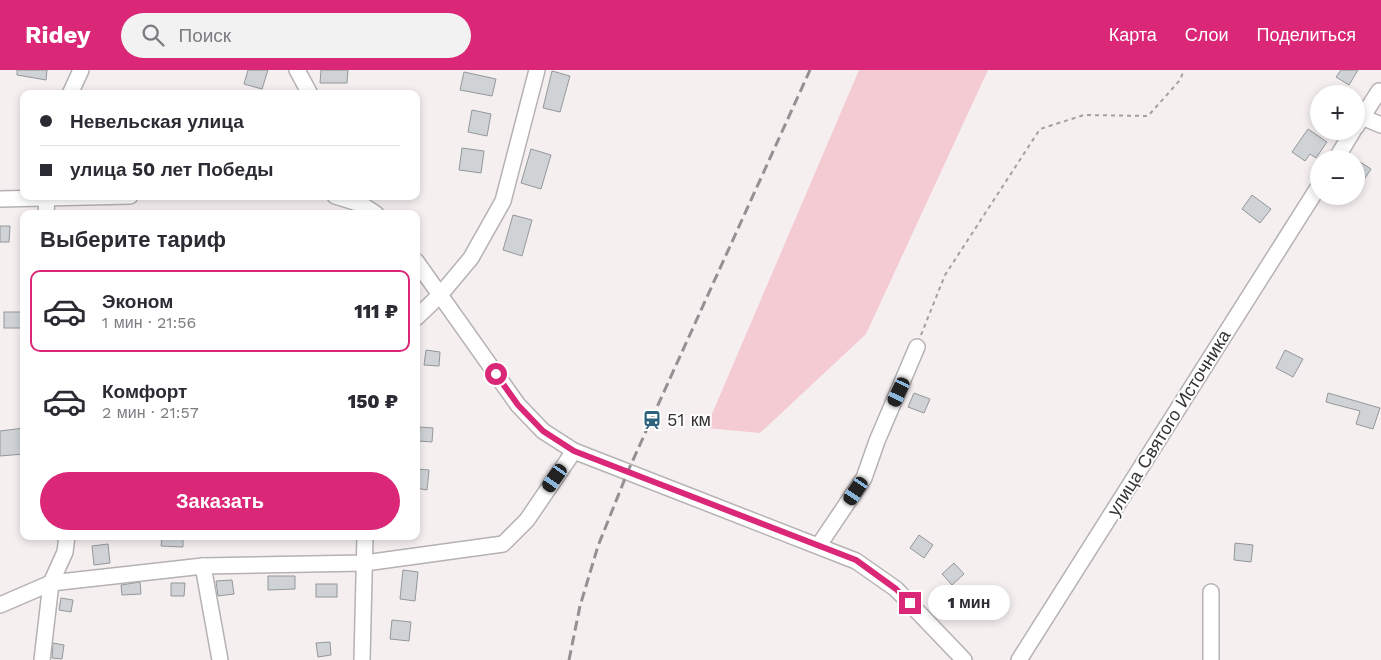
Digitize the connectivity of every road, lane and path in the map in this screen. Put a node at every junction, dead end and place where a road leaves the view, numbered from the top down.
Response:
1 (81, 70) edge
2 (297, 70) edge
3 (537, 70) edge
4 (1184, 70) edge
5 (72, 90) edge
6 (308, 90) edge
7 (1380, 90) edge
8 (1365, 113) edge
9 (1365, 123) edge
10 (1381, 125) edge
11 (20, 198) edge
12 (0, 199) edge
13 (361, 200) edge
14 (1310, 200) edge
15 (372, 210) edge
16 (420, 267) edge
17 (440, 295) junction
18 (420, 314) edge
19 (917, 347) joint
20 (574, 451) junction
21 (66, 540) edge
22 (366, 540) edge
23 (819, 545) junction
24 (365, 563) junction
25 (203, 566) junction
26 (51, 583) junction
27 (1211, 592) dead end
28 (0, 605) edge
29 (42, 660) edge
30 (220, 660) edge
31 (362, 660) edge
32 (964, 660) edge
33 (1019, 660) edge
34 (1211, 660) edge

1 - 5 street
2 - 6 street
3 - 17 street
4 - 19 path
7 - 8 street
9 - 10 street
11 - 12 street
13 - 15 street
14 - 33 street, улица Святого Источника
16 - 17 street
17 - 18 street
17 - 20 street
19 - 23 street
20 - 23 street
20 - 24 street
21 - 26 street
22 - 24 street
23 - 32 street
24 - 25 street
24 - 31 street
25 - 26 street
25 - 30 street
26 - 28 street
26 - 29 street
27 - 34 street

